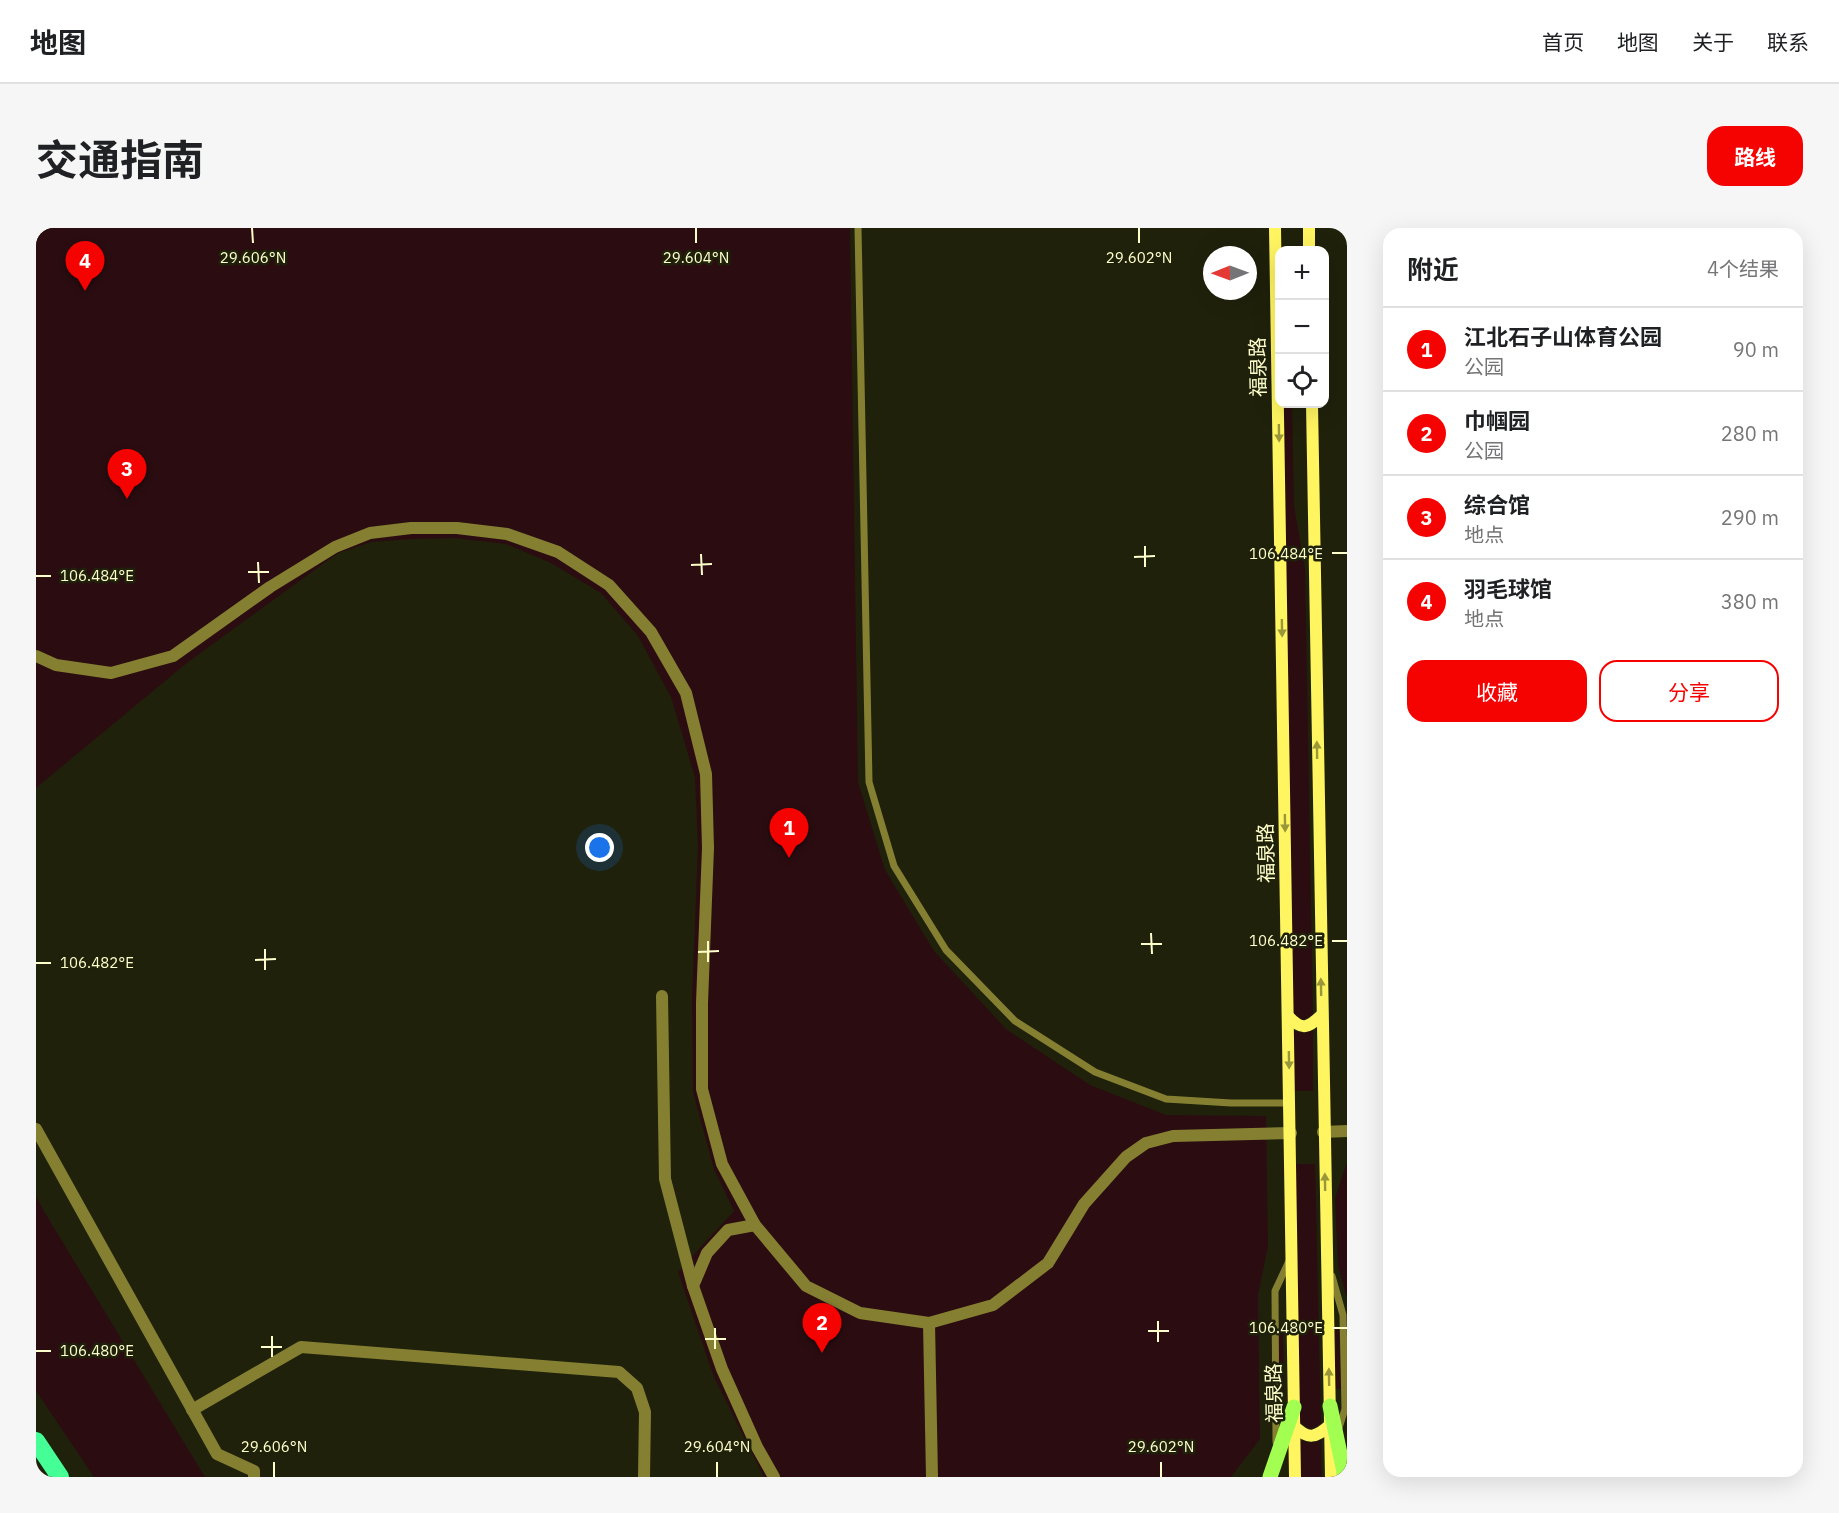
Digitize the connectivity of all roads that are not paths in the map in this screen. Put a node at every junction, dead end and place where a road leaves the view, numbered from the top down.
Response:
1 (858, 228) edge
2 (1275, 228) edge
3 (1309, 228) edge
4 (1309, 246) edge
5 (1312, 408) edge
6 (36, 656) edge
7 (662, 996) dead end
8 (1322, 1015) junction
9 (1289, 1017) junction
10 (1290, 1103) junction
11 (36, 1129) edge
12 (1347, 1131) edge
13 (1323, 1132) junction
14 (1291, 1133) junction
15 (755, 1225) junction
16 (1292, 1253) junction
17 (1326, 1259) junction
18 (693, 1286) junction
19 (929, 1323) junction
20 (1330, 1406) joint
21 (1294, 1407) junction
22 (192, 1410) junction
23 (1294, 1426) junction
24 (1333, 1431) junction
25 (36, 1441) edge
26 (1277, 1459) junction
27 (60, 1477) edge
28 (254, 1477) edge
29 (644, 1477) edge
30 (774, 1477) edge
31 (932, 1477) edge
32 (1270, 1477) edge
33 (1295, 1477) edge
34 (1331, 1477) edge
35 (1345, 1477) edge

1 - 10 lane
2 -> 9 main road, 福泉路
3 - 4 main road
8 -> 5 main road
6 - 15 street
7 - 18 street
8 - 9 main road
8 - 13 main road
9 -> 10 main road, 福泉路
10 - 14 main road, 福泉路
11 - 22 street
12 - 13 street
17 -> 13 main road
14 - 16 main road, 福泉路
14 - 19 street
15 - 18 street
15 - 19 street
16 - 21 main road, 福泉路
16 - 26 lane
20 -> 17 main road
17 - 24 lane
18 - 30 street
19 - 31 street
20 - 24 main road
21 - 23 main road, 福泉路
21 - 26 main road
22 - 28 street
22 - 29 street
23 - 24 main road
23 - 33 main road, 福泉路
24 - 34 main road
24 - 35 main road
25 - 27 highway
26 - 32 main road

